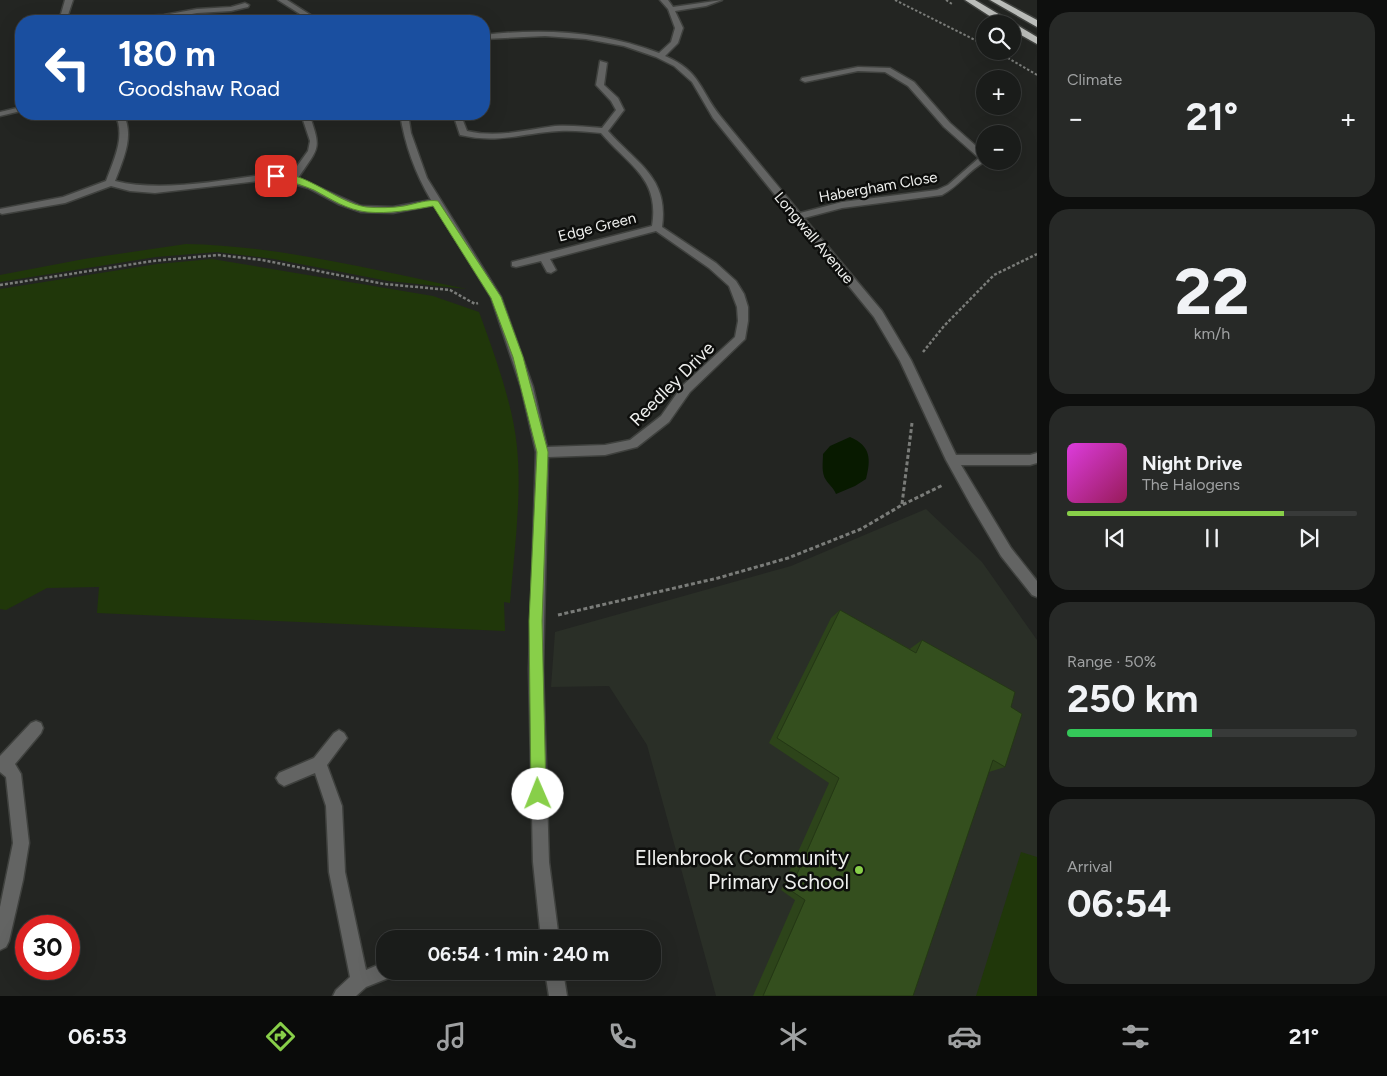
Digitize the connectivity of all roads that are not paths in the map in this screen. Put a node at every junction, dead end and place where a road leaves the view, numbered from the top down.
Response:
1 (69, 0) edge
2 (282, 0) edge
3 (664, 0) edge
4 (718, 0) edge
5 (969, 0) edge
6 (994, 0) edge
7 (244, 2) edge
8 (254, 9) dead end
9 (671, 10) junction
10 (64, 15) edge
11 (175, 15) edge
12 (306, 15) edge
13 (994, 15) edge
14 (1037, 24) edge
15 (1021, 31) edge
16 (490, 37) edge
17 (1037, 41) edge
18 (660, 56) junction
19 (602, 64) dead end
20 (832, 74) junction
21 (805, 80) dead end
22 (844, 84) dead end
23 (15, 110) edge
24 (1, 114) dead end
25 (122, 120) edge
26 (307, 120) edge
27 (405, 120) edge
28 (459, 120) dead end
29 (604, 131) junction
30 (976, 150) edge
31 (976, 164) edge
32 (293, 179) junction
33 (110, 183) junction
34 (435, 202) junction
35 (1, 209) edge
36 (796, 217) junction
37 (657, 228) junction
38 (544, 256) junction
39 (516, 264) dead end
40 (551, 270) dead end
41 (542, 452) junction
42 (1037, 458) edge
43 (952, 460) junction
44 (1037, 591) edge
45 (36, 728) dead end
46 (339, 738) dead end
47 (319, 763) junction
48 (2, 764) edge
49 (284, 778) dead end
50 (549, 930) edge
51 (0, 941) edge
52 (376, 975) edge
53 (555, 980) edge
54 (360, 981) junction
55 (342, 996) edge
56 (558, 996) edge

1 - 10 street
2 - 12 street
3 - 9 street
4 - 9 street
5 - 13 highway
6 - 14 highway
7 - 8 street
7 - 11 street
9 - 18 street
15 - 17 highway
16 - 18 street, Longwall Avenue
18 - 36 street, Longwall Avenue
19 - 29 street
20 - 21 street, Habergham Close
20 - 22 street
20 - 30 street, Habergham Close
23 - 24 street
25 - 33 street
26 - 32 street
27 - 34 street
28 - 29 street
29 - 37 street
31 - 36 street, Habergham Close
32 - 33 street
32 - 34 street
33 - 35 street
34 - 41 street
36 - 43 street, Longwall Avenue
37 - 38 street, Edge Green
37 - 41 street, Reedley Drive
38 - 39 street, Edge Green
38 - 40 street, Edge Green
41 - 50 street
42 - 43 street
43 - 44 street, Longwall Avenue
45 - 48 street
46 - 47 street
47 - 49 street
47 - 54 street
48 - 51 street
52 - 54 street
53 - 56 street
54 - 55 street

